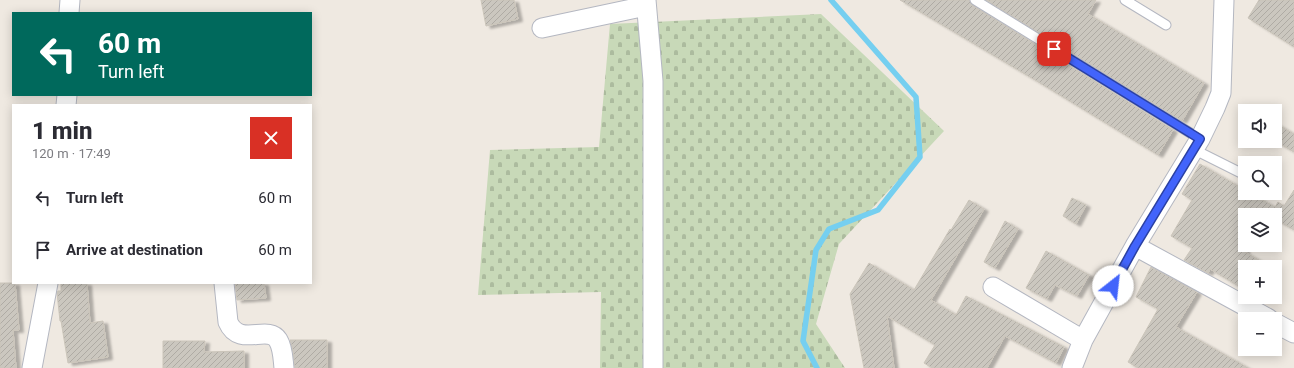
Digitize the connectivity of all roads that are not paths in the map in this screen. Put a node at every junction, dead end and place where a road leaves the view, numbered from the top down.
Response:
1 (70, 0) edge
2 (974, 0) edge
3 (1125, 0) edge
4 (1224, 0) edge
5 (646, 3) edge
6 (70, 12) edge
7 (1166, 24) dead end
8 (542, 28) dead end
9 (1196, 144) junction
10 (1238, 171) edge
11 (1135, 246) junction
12 (48, 284) edge
13 (224, 284) edge
14 (993, 287) dead end
15 (1255, 312) edge
16 (1282, 326) edge
17 (1294, 333) edge
18 (1083, 340) junction
19 (1079, 366) edge
20 (32, 368) edge
21 (284, 368) edge
22 (653, 368) edge

1 - 6 street
2 - 9 lane
3 - 7 lane
4 - 9 street
5 - 8 street
5 - 22 street
9 - 10 lane
9 - 11 street
11 - 15 street
11 - 18 street
12 - 20 street
13 - 21 street
14 - 18 street
16 - 17 street
18 - 19 street

